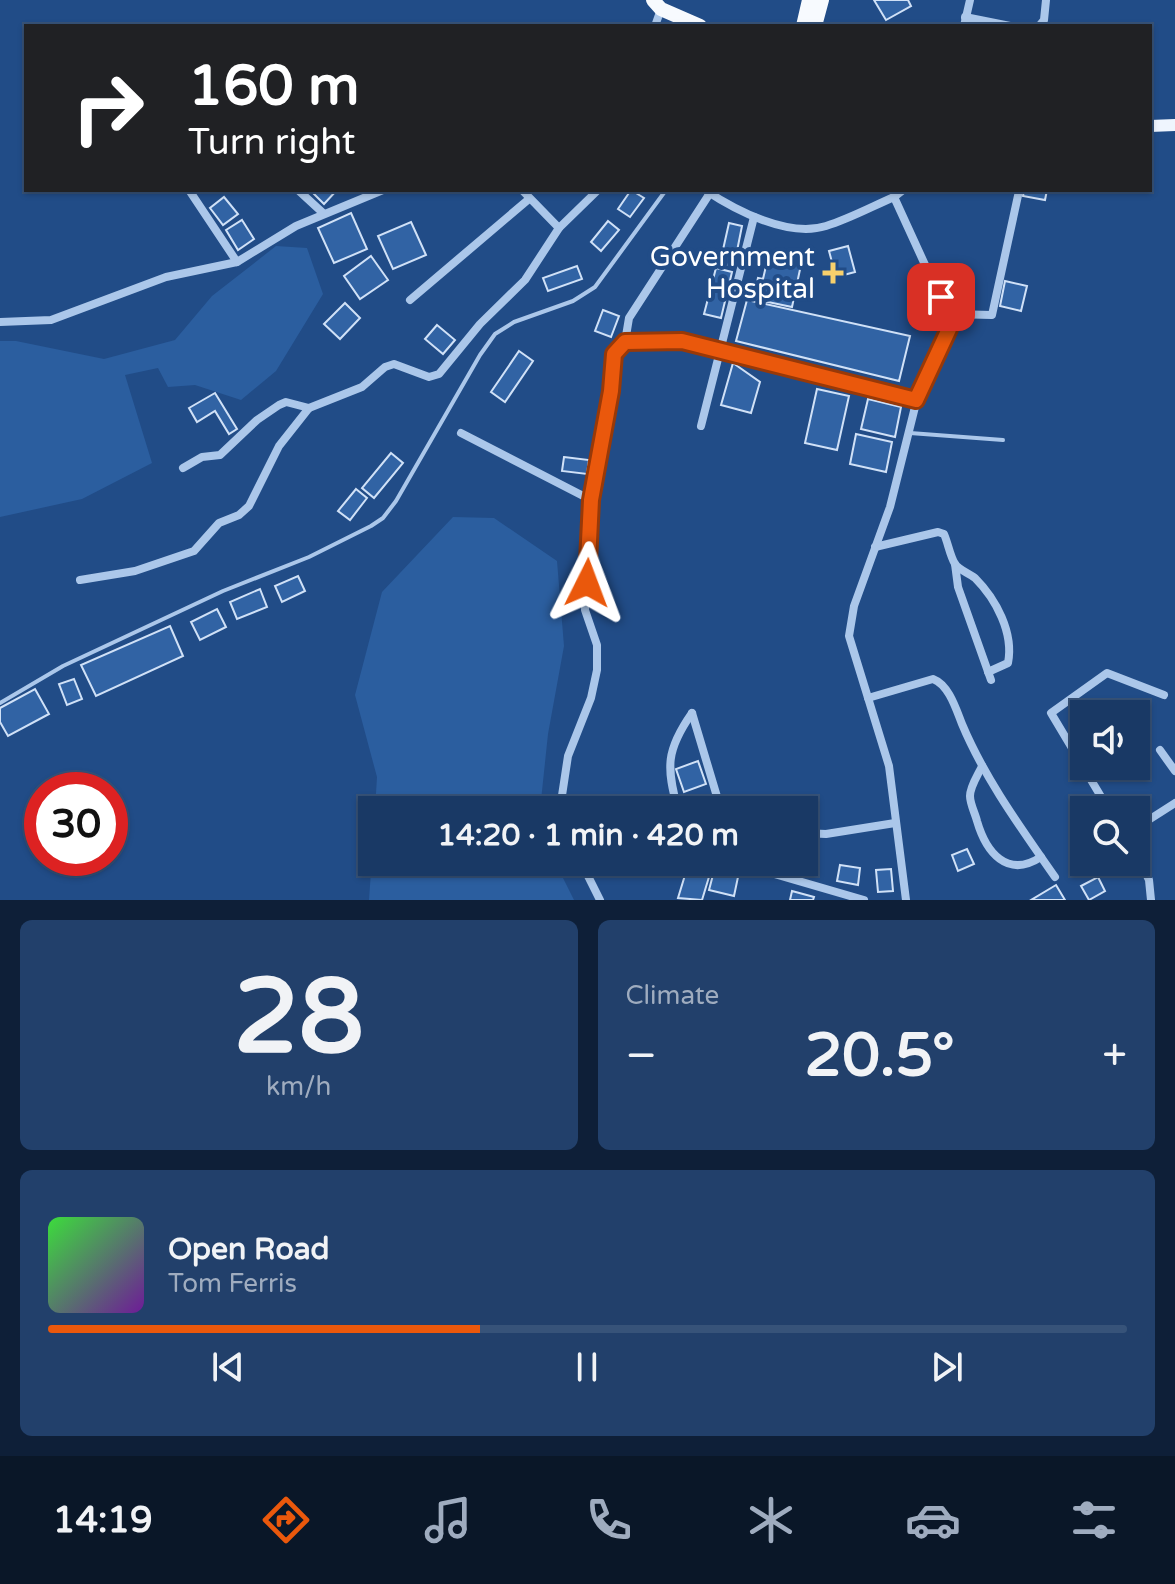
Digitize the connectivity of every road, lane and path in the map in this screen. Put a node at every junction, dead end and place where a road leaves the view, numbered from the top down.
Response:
1 (809, 0) edge
2 (822, 0) edge
3 (970, 0) edge
4 (1046, 0) edge
5 (657, 4) edge
6 (965, 21) edge
7 (655, 24) edge
8 (696, 24) edge
9 (803, 24) edge
10 (816, 24) edge
11 (992, 24) edge
12 (1041, 24) edge
13 (1175, 125) edge
14 (1152, 126) edge
15 (190, 192) edge
16 (300, 192) edge
17 (378, 192) edge
18 (524, 192) edge
19 (596, 192) edge
20 (665, 192) edge
21 (707, 192) edge
22 (900, 192) edge
23 (1019, 192) edge
24 (894, 197) junction
25 (529, 199) junction
26 (323, 213) junction
27 (754, 217) junction
28 (559, 228) junction
29 (237, 262) junction
30 (410, 300) dead end
31 (951, 314) junction
32 (0, 322) edge
33 (625, 342) junction
34 (720, 350) junction
35 (916, 400) junction
36 (309, 408) junction
37 (701, 426) dead end
38 (461, 433) dead end
39 (910, 433) junction
40 (1003, 440) dead end
41 (183, 468) dead end
42 (591, 500) junction
43 (875, 547) junction
44 (955, 564) junction
45 (80, 580) dead end
46 (1164, 695) dead end
47 (868, 698) junction
48 (0, 703) edge
49 (1160, 750) dead end
50 (982, 766) junction
51 (1175, 771) edge
52 (562, 796) edge
53 (674, 796) edge
54 (717, 796) edge
55 (1101, 796) edge
56 (1175, 803) edge
57 (1150, 819) edge
58 (895, 823) junction
59 (818, 834) edge
60 (1041, 857) junction
61 (588, 876) edge
62 (781, 876) edge
63 (1147, 876) edge
64 (1055, 877) dead end
65 (600, 900) edge
66 (864, 900) edge
67 (906, 900) edge
68 (1151, 900) edge

1 - 9 highway
2 - 10 highway
3 - 6 street
4 - 12 street
5 - 7 street
5 - 8 highway
6 - 11 street
13 - 14 main road
15 - 29 street
16 - 26 street
17 - 26 street
18 - 25 street
19 - 28 street
20 - 48 lane
21 - 27 street
21 - 33 street
22 - 24 street
23 - 31 street
24 - 27 street
24 - 31 street
25 - 28 street
25 - 30 street
26 - 29 street
27 - 34 street
28 - 36 street
29 - 32 street
31 - 35 street
33 - 34 street
33 - 42 street
34 - 35 street
34 - 37 street
35 - 39 street
36 - 41 street
36 - 45 street
38 - 42 street
39 - 40 lane
39 - 43 street
42 - 52 street
43 - 44 street
43 - 47 street
44 - 44 street
46 - 55 street
47 - 50 street
47 - 58 street
49 - 51 street
50 - 60 street
50 - 60 street
53 - 54 street
56 - 57 street
58 - 59 street
58 - 67 street
60 - 64 street
61 - 65 street
62 - 66 street
63 - 68 street

